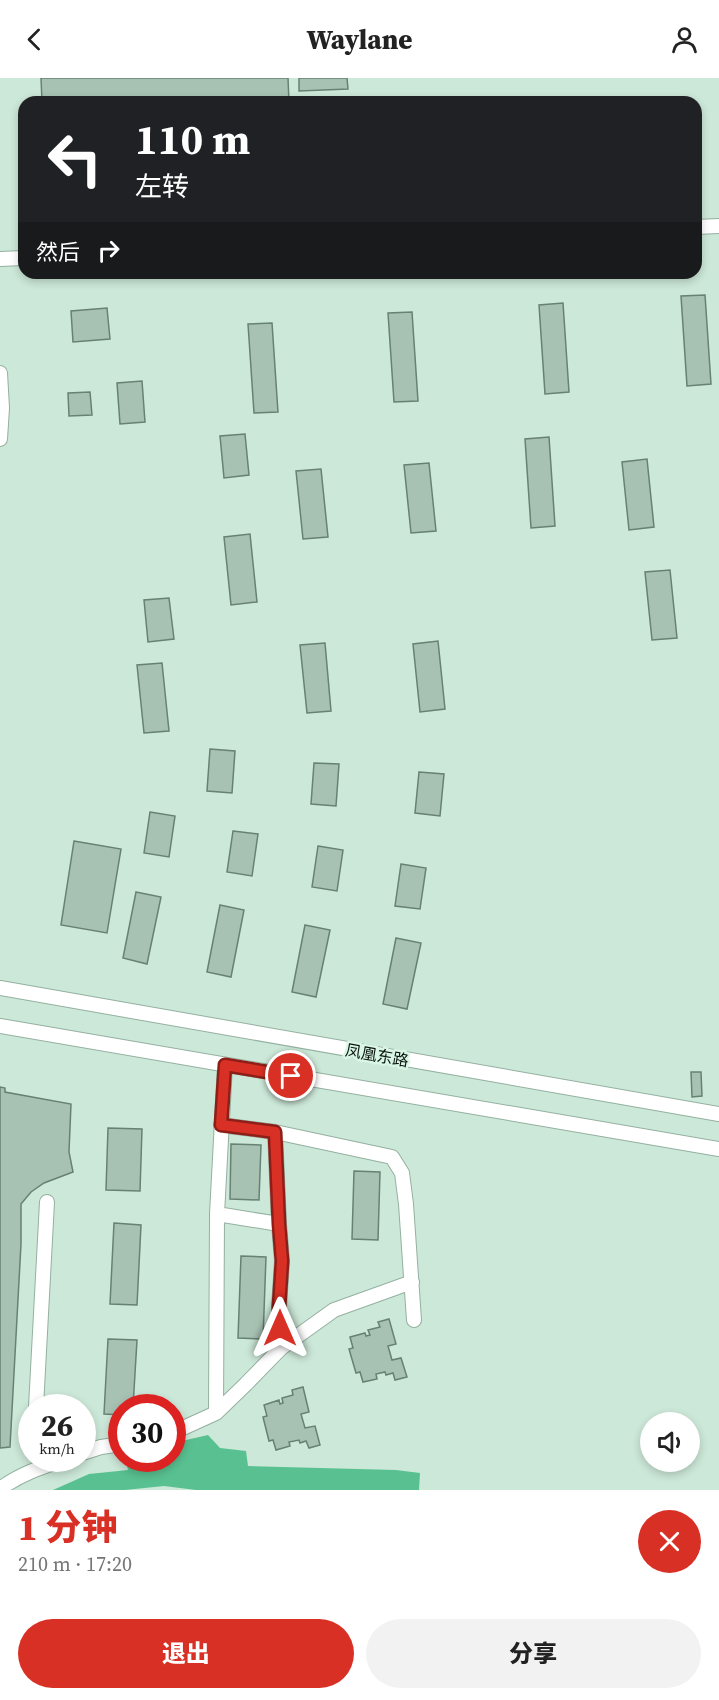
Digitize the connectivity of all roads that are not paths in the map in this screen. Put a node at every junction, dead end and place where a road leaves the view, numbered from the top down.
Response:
1 (719, 226) edge
2 (702, 227) edge
3 (18, 258) edge
4 (0, 259) edge
5 (0, 374) edge
6 (0, 439) edge
7 (0, 988) edge
8 (0, 1026) edge
9 (225, 1065) junction
10 (719, 1114) edge
11 (221, 1125) junction
12 (275, 1132) junction
13 (719, 1149) edge
14 (47, 1202) dead end
15 (217, 1214) junction
16 (279, 1224) junction
17 (412, 1282) junction
18 (414, 1320) dead end
19 (281, 1348) junction
20 (37, 1394) edge
21 (216, 1413) junction
22 (186, 1427) edge
23 (23, 1472) edge
24 (0, 1489) edge

1 - 2 street
3 - 4 street
5 - 6 street
7 - 10 street, 凤凰东路
8 - 9 street
9 - 11 street
9 - 13 street
11 - 12 street
11 - 15 street
12 - 16 street
12 - 17 street
14 - 20 street
15 - 16 street
15 - 21 street
16 - 19 street
17 - 18 street
17 - 19 street
19 - 21 street
21 - 22 street
23 - 24 street

